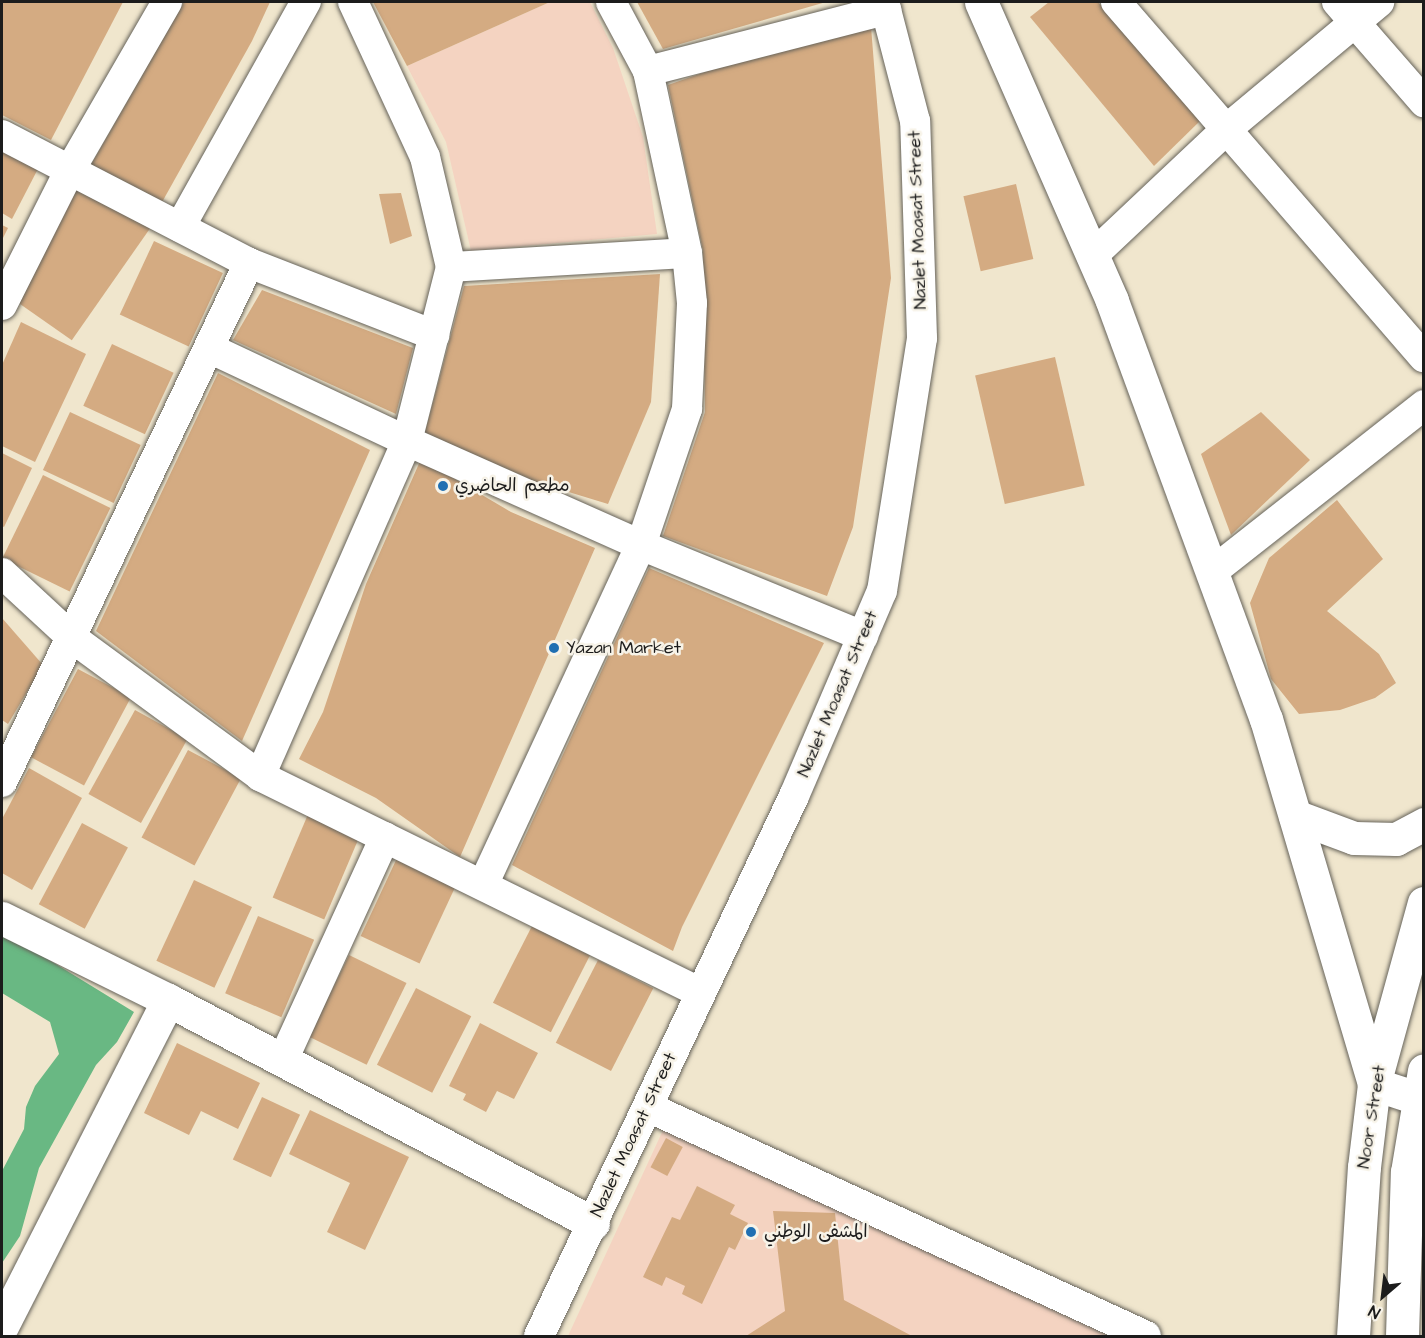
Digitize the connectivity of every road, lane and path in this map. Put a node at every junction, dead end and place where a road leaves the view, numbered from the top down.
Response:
1 (166, 2) edge
2 (306, 2) edge
3 (353, 2) edge
4 (611, 2) edge
5 (981, 2) edge
6 (1116, 2) edge
7 (1378, 2) edge
8 (885, 6) edge
9 (1347, 11) edge
10 (648, 71) junction
11 (1424, 102) edge
12 (1228, 128) junction
13 (2, 135) edge
14 (70, 170) junction
15 (180, 227) junction
16 (687, 253) junction
17 (1092, 256) junction
18 (249, 263) junction
19 (451, 267) junction
20 (2, 305) edge
21 (434, 335) junction
22 (209, 348) junction
23 (1424, 357) edge
24 (1424, 405) edge
25 (407, 441) junction
26 (641, 545) junction
27 (1212, 572) junction
28 (2, 573) edge
29 (863, 636) junction
30 (71, 637) junction
31 (260, 776) junction
32 (2, 782) edge
33 (1295, 816) junction
34 (1424, 824) edge
35 (385, 837) junction
36 (483, 885) junction
37 (1424, 903) edge
38 (2, 918) edge
39 (701, 993) junction
40 (168, 1000) junction
41 (283, 1060) junction
42 (1374, 1084) junction
43 (1420, 1084) edge
44 (648, 1107) junction
45 (1364, 1167) junction
46 (1407, 1172) junction
47 (593, 1223) junction
48 (1414, 1283) edge
49 (2, 1327) edge
50 (20, 1336) edge
51 (539, 1336) edge
52 (1146, 1336) edge
53 (1353, 1336) edge
54 (1402, 1336) edge

1 - 14 street
2 - 15 street
3 - 19 street
4 - 10 street
5 - 17 street
6 - 12 street
7 - 9 street
8 - 10 street
8 - 29 street, Nazlet Moasat Street
9 - 11 street
9 - 12 street
10 - 16 street
12 - 17 street
12 - 23 street
13 - 14 street
14 - 15 street
14 - 20 street
15 - 18 street
16 - 19 street
16 - 26 street
17 - 27 street
18 - 21 street
18 - 22 street
19 - 21 street
21 - 25 street
22 - 25 street
22 - 30 street
24 - 27 street
25 - 26 street
25 - 31 street
26 - 29 street
26 - 36 street
27 - 33 street
28 - 30 street
29 - 39 street, Nazlet Moasat Street
30 - 31 street
30 - 32 street
31 - 35 street
33 - 34 street
33 - 42 street
35 - 36 street
35 - 41 street
36 - 39 street
37 - 42 street, Noor Street
38 - 40 street
39 - 44 street, Nazlet Moasat Street
40 - 41 street
40 - 49 street
41 - 47 street
42 - 43 street
42 - 45 street, Noor Street
43 - 46 street
44 - 47 street, Nazlet Moasat Street
44 - 52 street
45 - 46 street
45 - 53 street, Noor Street
46 - 48 street
47 - 51 street, Nazlet Moasat Street
48 - 54 street
49 - 50 street

